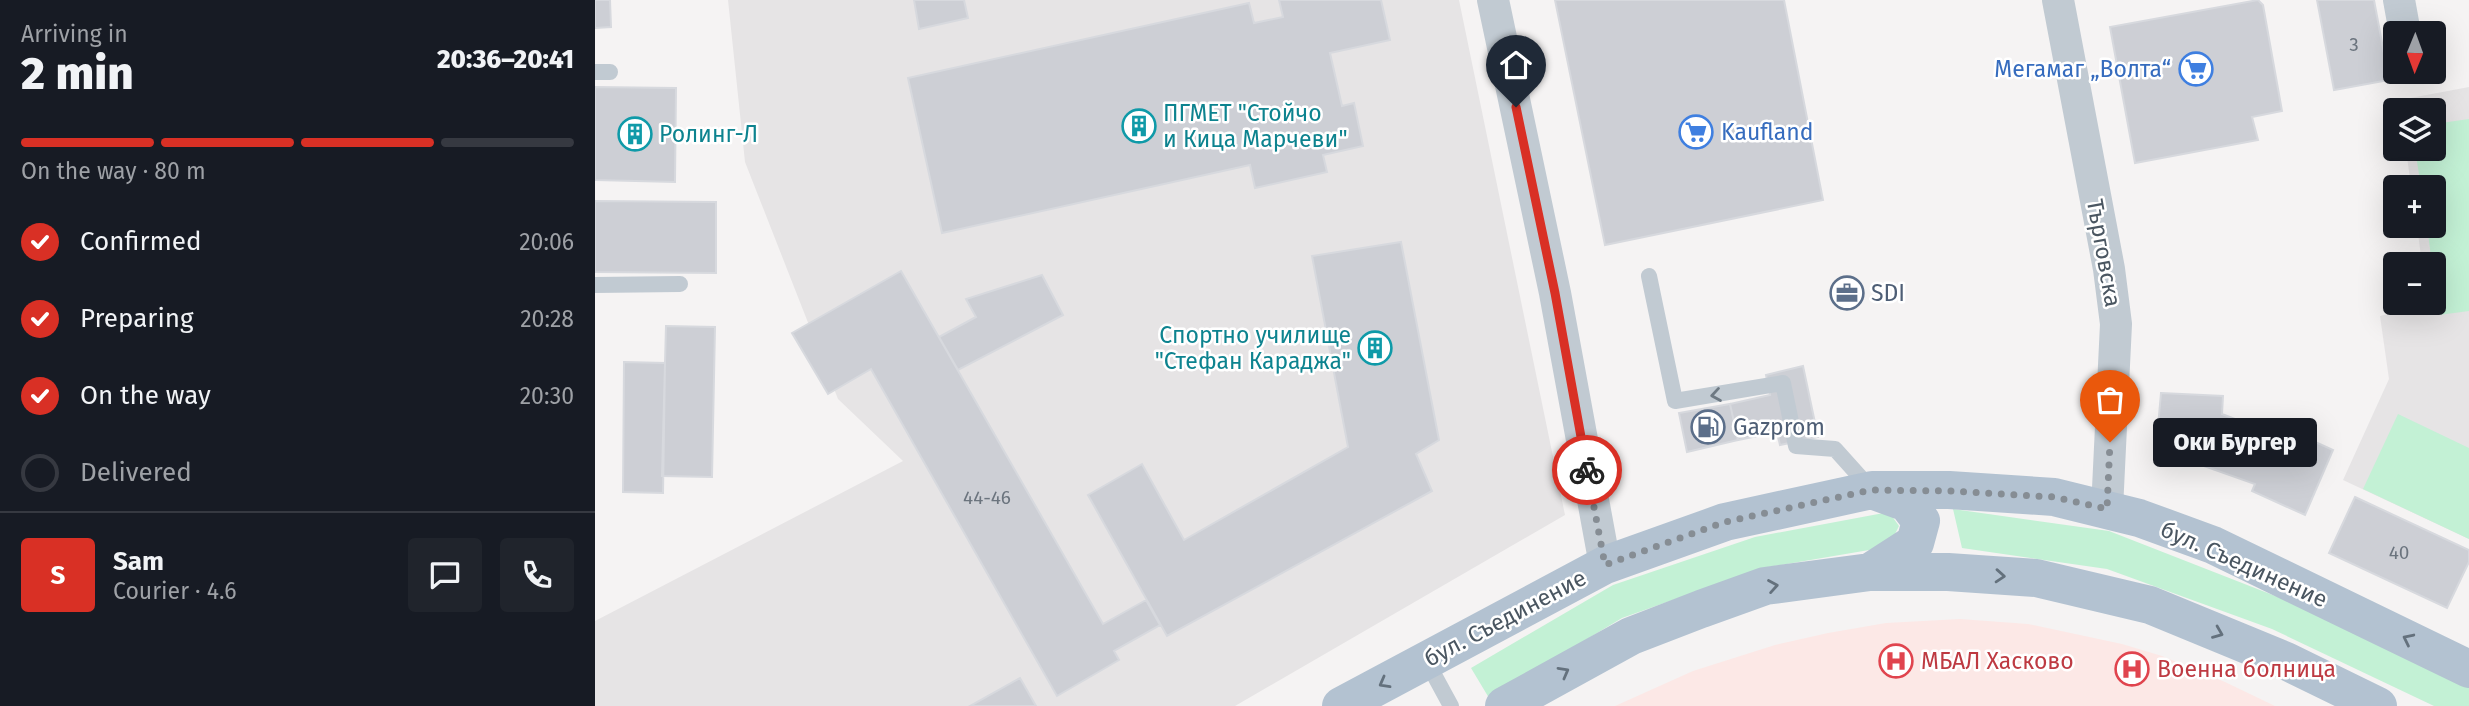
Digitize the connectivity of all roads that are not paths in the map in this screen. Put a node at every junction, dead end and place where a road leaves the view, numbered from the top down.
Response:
1 (1493, 0) edge
2 (2058, 0) edge
3 (2399, 0) edge
4 (2403, 21) edge
5 (1649, 276) dead end
6 (680, 284) dead end
7 (595, 285) edge
8 (1871, 490) junction
9 (2107, 509) junction
10 (1605, 565) junction
11 (1870, 572) junction
12 (1426, 660) junction
13 (2469, 669) edge
14 (1341, 706) edge
15 (1451, 706) edge
16 (1504, 706) edge
17 (2378, 706) edge

1 - 10 street
2 - 9 street, Търговска
3 - 4 street
8 -> 5 lane
6 - 7 lane
8 - 9 main road, бул. Съединение
8 - 10 main road, бул. Съединение
8 - 11 main road
13 -> 9 main road, бул. Съединение
10 - 12 main road, бул. Съединение
16 -> 11 main road
11 -> 17 main road
12 -> 14 main road, бул. Съединение
12 - 15 lane

